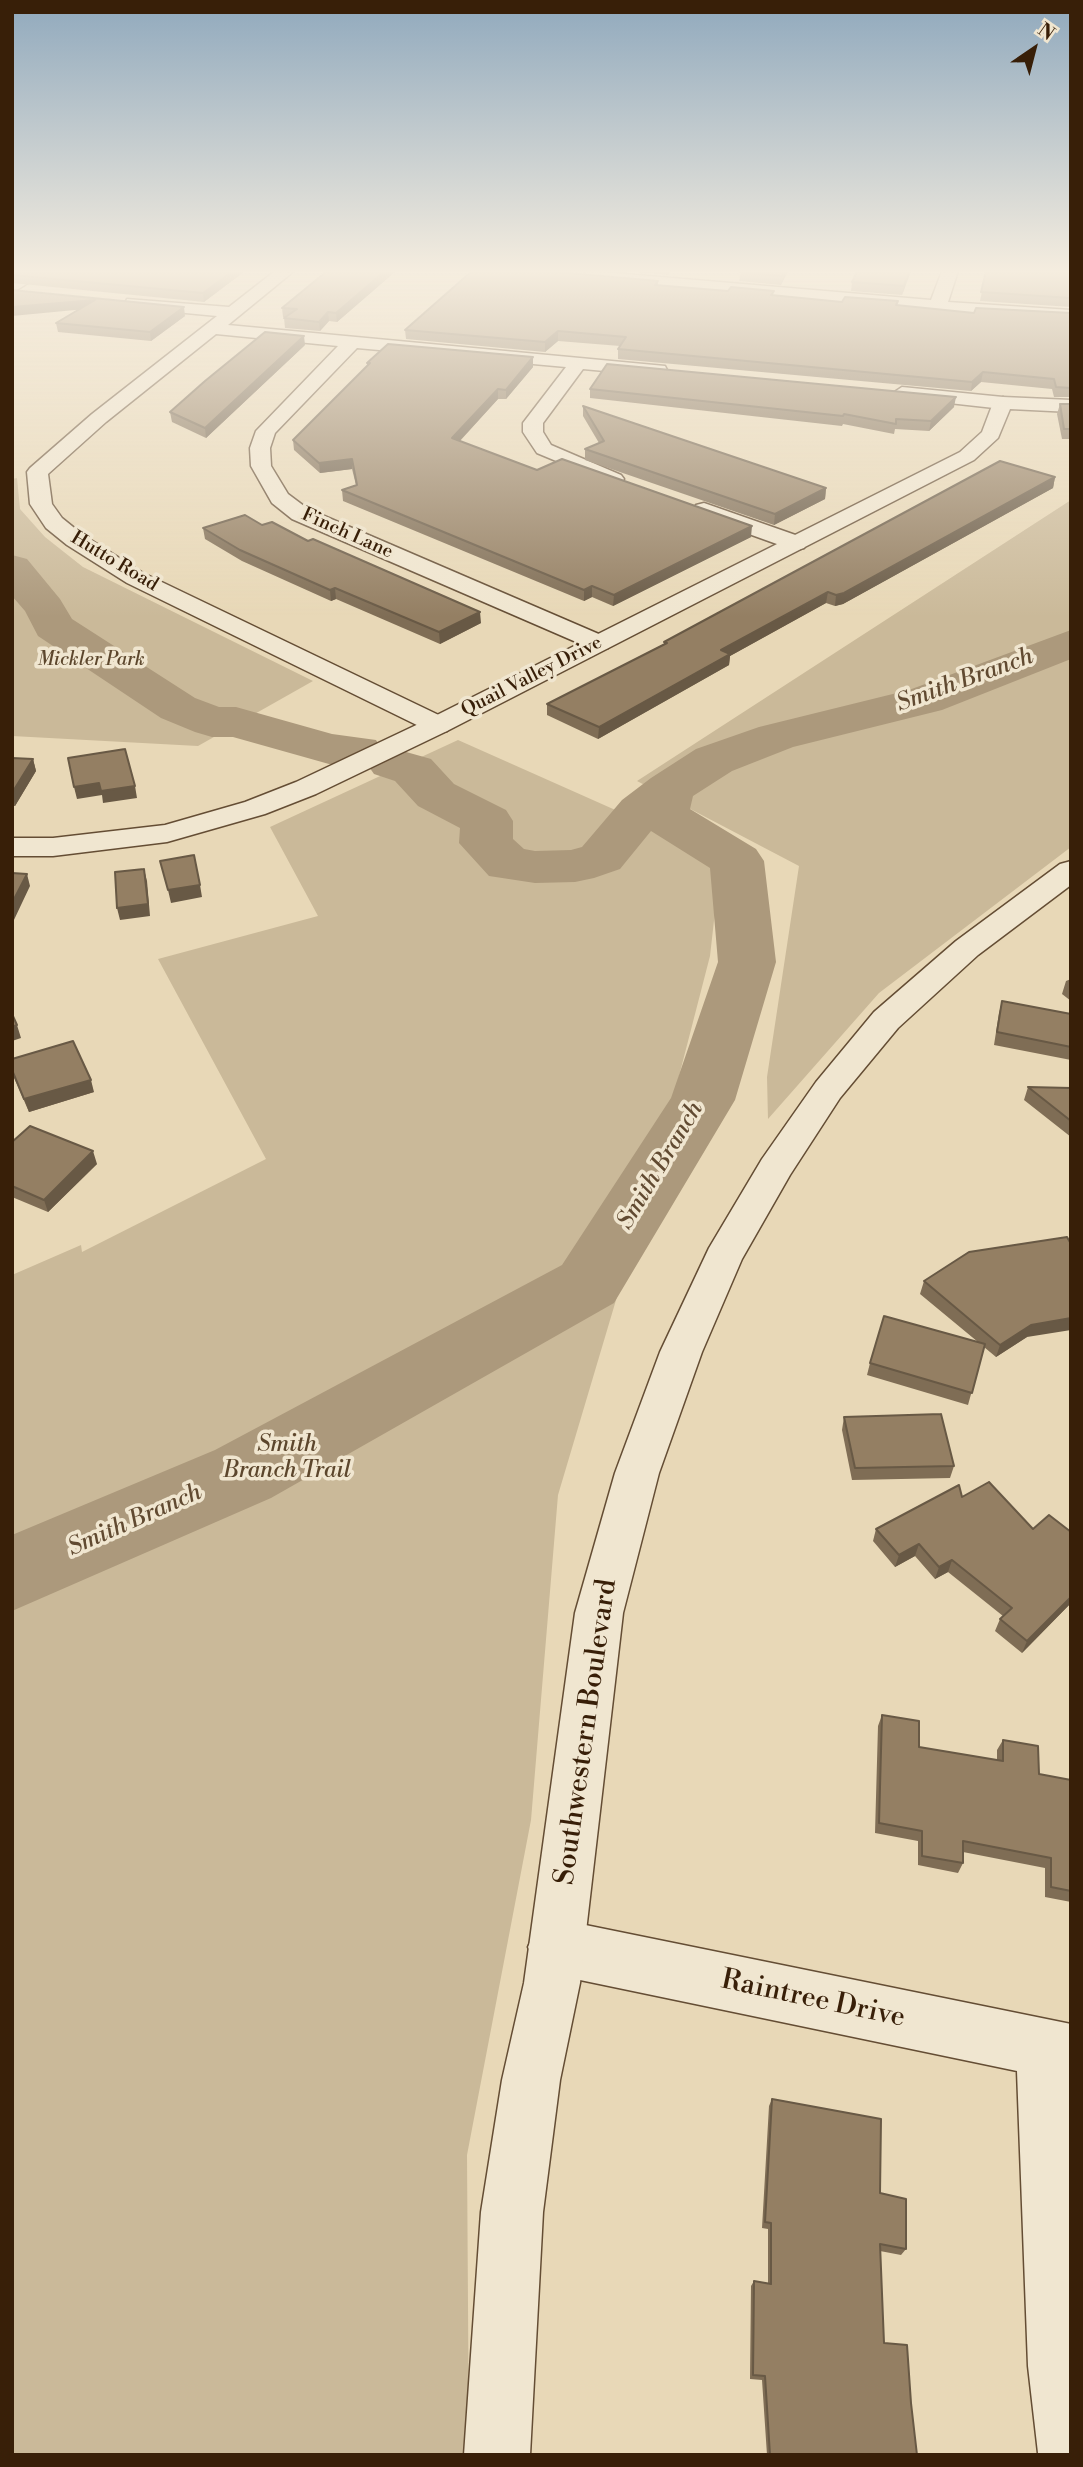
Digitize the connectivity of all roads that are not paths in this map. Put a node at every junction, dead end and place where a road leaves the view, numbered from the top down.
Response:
1 (140, 386) edge
2 (309, 386) edge
3 (560, 386) edge
4 (889, 392) edge
5 (1003, 403) junction
6 (1071, 406) edge
7 (634, 486) edge
8 (684, 503) edge
9 (796, 542) junction
10 (599, 643) junction
11 (438, 725) junction
12 (12, 847) edge
13 (1071, 870) edge
14 (556, 1947) junction
15 (1058, 2050) edge
16 (1071, 2453) edge
17 (497, 2455) edge

1 - 11 street, Hutto Road
2 - 10 street, Finch Lane
3 - 7 street
4 - 5 street
5 - 6 street
5 - 9 street, Quail Valley Drive
8 - 9 street
9 - 10 street, Quail Valley Drive
10 - 11 street, Quail Valley Drive
11 - 12 street, Quail Valley Drive
13 - 14 street, Southwestern Boulevard
14 - 15 street, Raintree Drive
14 - 17 street, Southwestern Boulevard
15 - 16 street

